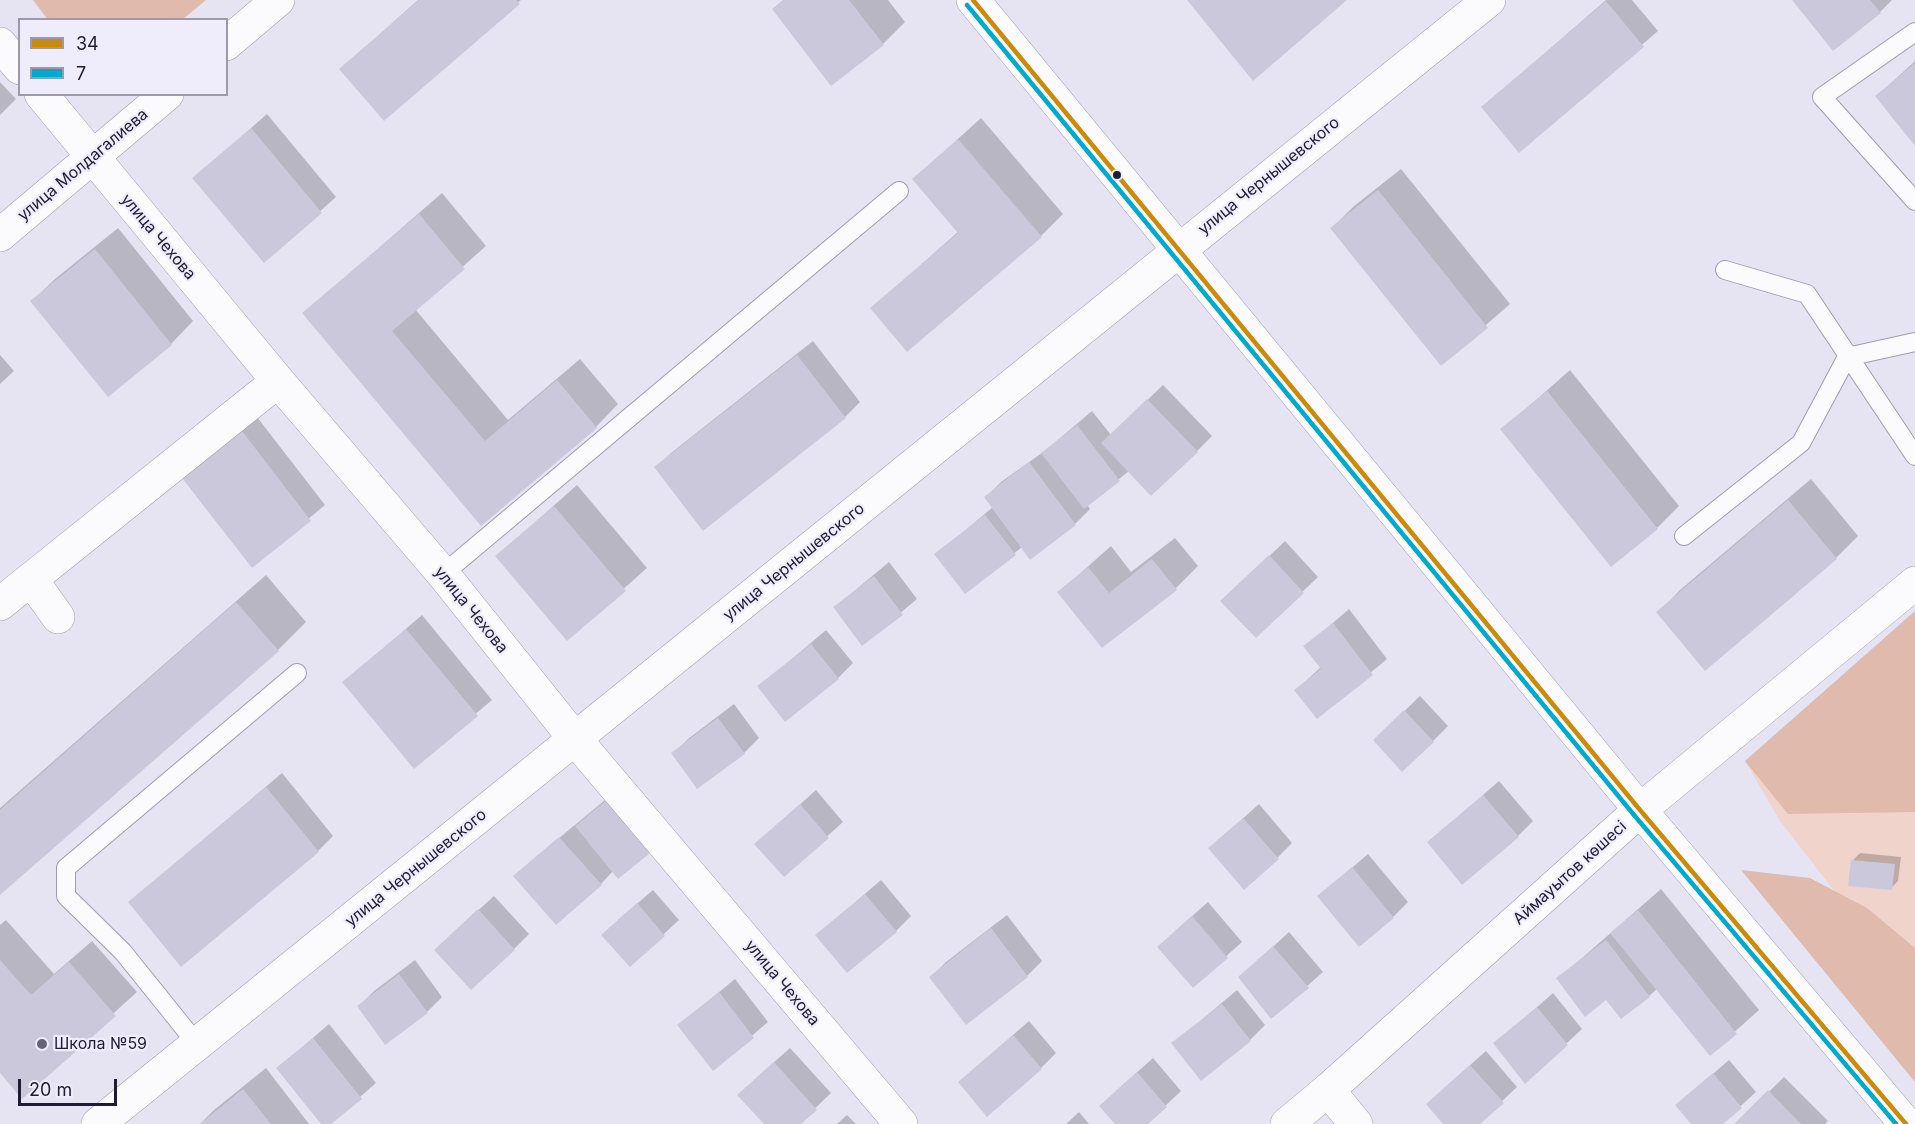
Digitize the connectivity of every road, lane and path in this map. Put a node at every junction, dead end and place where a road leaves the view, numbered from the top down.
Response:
1 (278, 0) edge
2 (973, 0) edge
3 (1489, 0) edge
4 (1915, 32) edge
5 (228, 42) edge
6 (0, 44) edge
7 (18, 66) edge
8 (43, 96) edge
9 (165, 96) edge
10 (92, 157) junction
11 (899, 191) dead end
12 (1915, 201) edge
13 (0, 235) edge
14 (1179, 248) junction
15 (1725, 270) dead end
16 (1915, 342) edge
17 (1847, 357) junction
18 (278, 381) junction
19 (1915, 456) edge
20 (1684, 536) dead end
21 (443, 574) junction
22 (31, 579) junction
23 (1915, 583) edge
24 (0, 604) edge
25 (58, 617) dead end
26 (297, 672) dead end
27 (575, 739) junction
28 (1640, 810) junction
29 (197, 1044) junction
30 (1328, 1090) junction
31 (98, 1124) edge
32 (902, 1124) edge
33 (1287, 1124) edge
34 (1356, 1124) edge
35 (1906, 1124) edge

1 - 5 street
2 - 14 street
3 - 14 street, улица Чернышевского
4 - 12 lane
6 - 7 street
8 - 10 street, улица Чехова
9 - 10 street, улица Молдагалиева
10 - 13 street, улица Молдагалиева
10 - 18 street, улица Чехова
11 - 21 lane
14 - 27 street, улица Чернышевского
14 - 28 street
15 - 17 lane
16 - 17 lane
17 - 19 lane
17 - 20 lane
18 - 21 street, улица Чехова
18 - 22 street
21 - 27 street, улица Чехова
22 - 24 street
22 - 25 street
23 - 28 street, Аймауытов көшесі
26 - 29 lane
27 - 29 street, улица Чернышевского
27 - 32 street, улица Чехова
28 - 30 street, Аймауытов көшесі
28 - 35 street
29 - 31 street, улица Чернышевского
30 - 33 street, Аймауытов көшесі
30 - 34 street

